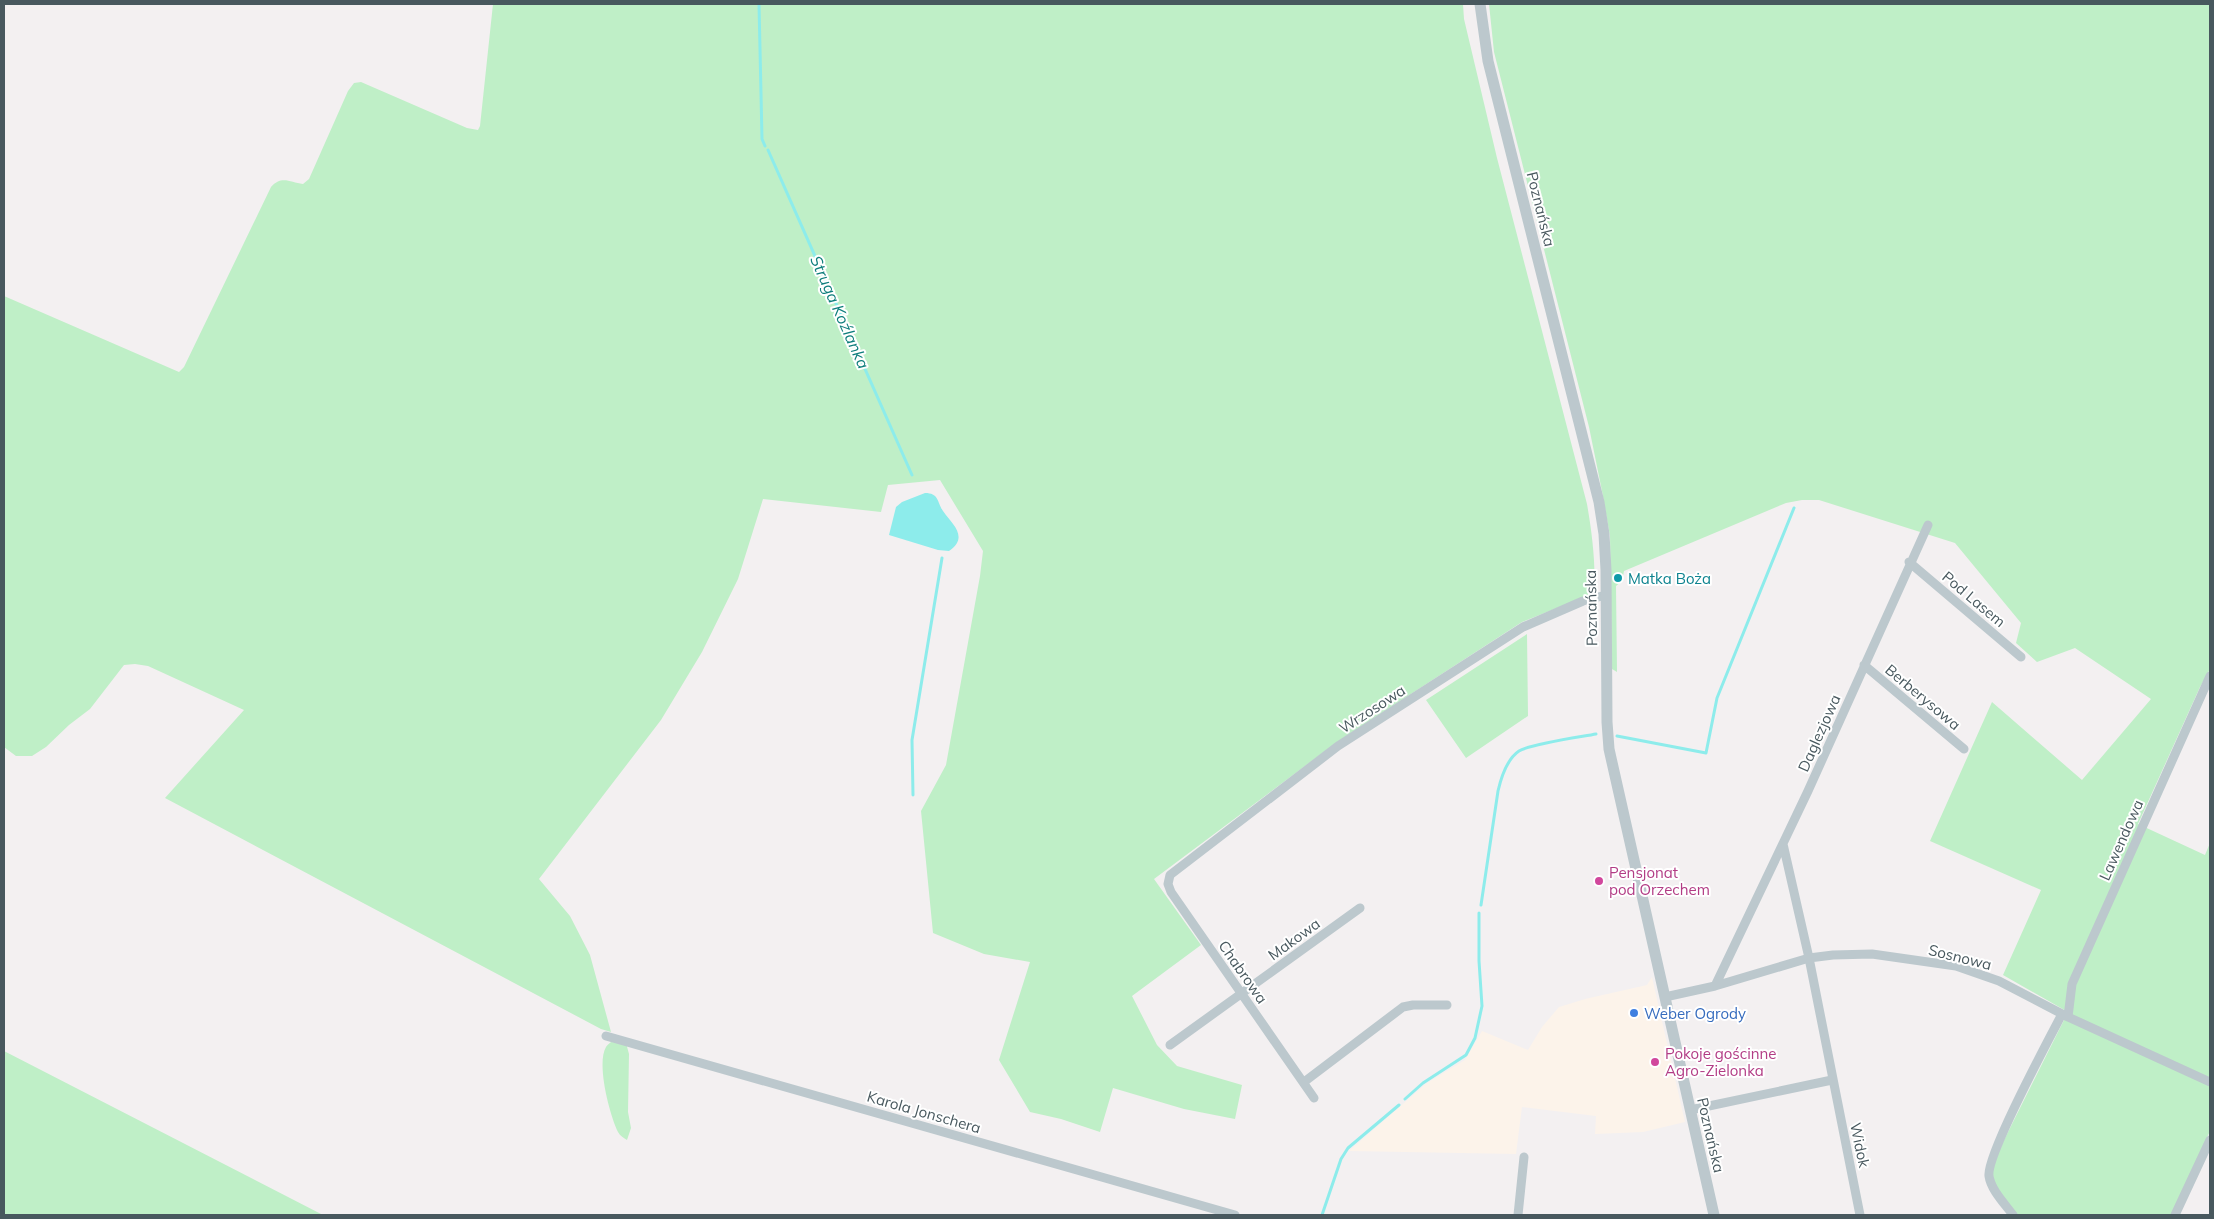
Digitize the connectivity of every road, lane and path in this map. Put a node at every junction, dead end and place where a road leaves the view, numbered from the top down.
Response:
1 (1480, 4) edge
2 (1928, 525) dead end
3 (1909, 562) junction
4 (1606, 595) junction
5 (2021, 657) dead end
6 (1864, 666) junction
7 (2210, 676) edge
8 (1964, 749) dead end
9 (1783, 844) junction
10 (1170, 875) joint
11 (1360, 908) dead end
12 (1809, 958) junction
13 (1715, 986) junction
14 (1242, 993) junction
15 (1665, 997) junction
16 (1447, 1004) dead end
17 (2065, 1016) junction
18 (606, 1036) dead end
19 (1170, 1045) dead end
20 (1832, 1080) junction
21 (1304, 1082) junction
22 (2210, 1082) edge
23 (1314, 1098) dead end
24 (1690, 1110) junction
25 (2210, 1140) edge
26 (1524, 1157) dead end
27 (1235, 1215) edge
28 (1518, 1215) edge
29 (1714, 1215) edge
30 (1860, 1215) edge
31 (2013, 1215) edge
32 (2175, 1215) edge

1 - 4 street, Poznańska
2 - 3 street, Daglezjowa
3 - 5 street, Pod Lasem
3 - 6 street, Daglezjowa
4 - 10 street, Wrzosowa
4 - 15 street, Poznańska
6 - 8 street, Berberysowa
6 - 9 street, Daglezjowa
7 - 17 street, Lawendowa
9 - 12 street
9 - 13 street, Daglezjowa
10 - 14 street, Chabrowa
11 - 14 street, Makowa
12 - 13 street, Sosnowa
12 - 17 street, Sosnowa
12 - 20 street, Widok
13 - 15 street, Sosnowa
14 - 19 street, Makowa
14 - 21 street, Chabrowa
15 - 24 street, Poznańska
16 - 21 street
17 - 22 street, Sosnowa
17 - 31 street, Lawendowa
18 - 27 street, Karola Jonschera
20 - 24 street
20 - 30 street, Widok
21 - 23 street, Chabrowa
24 - 29 street, Poznańska
25 - 32 street
26 - 28 street

